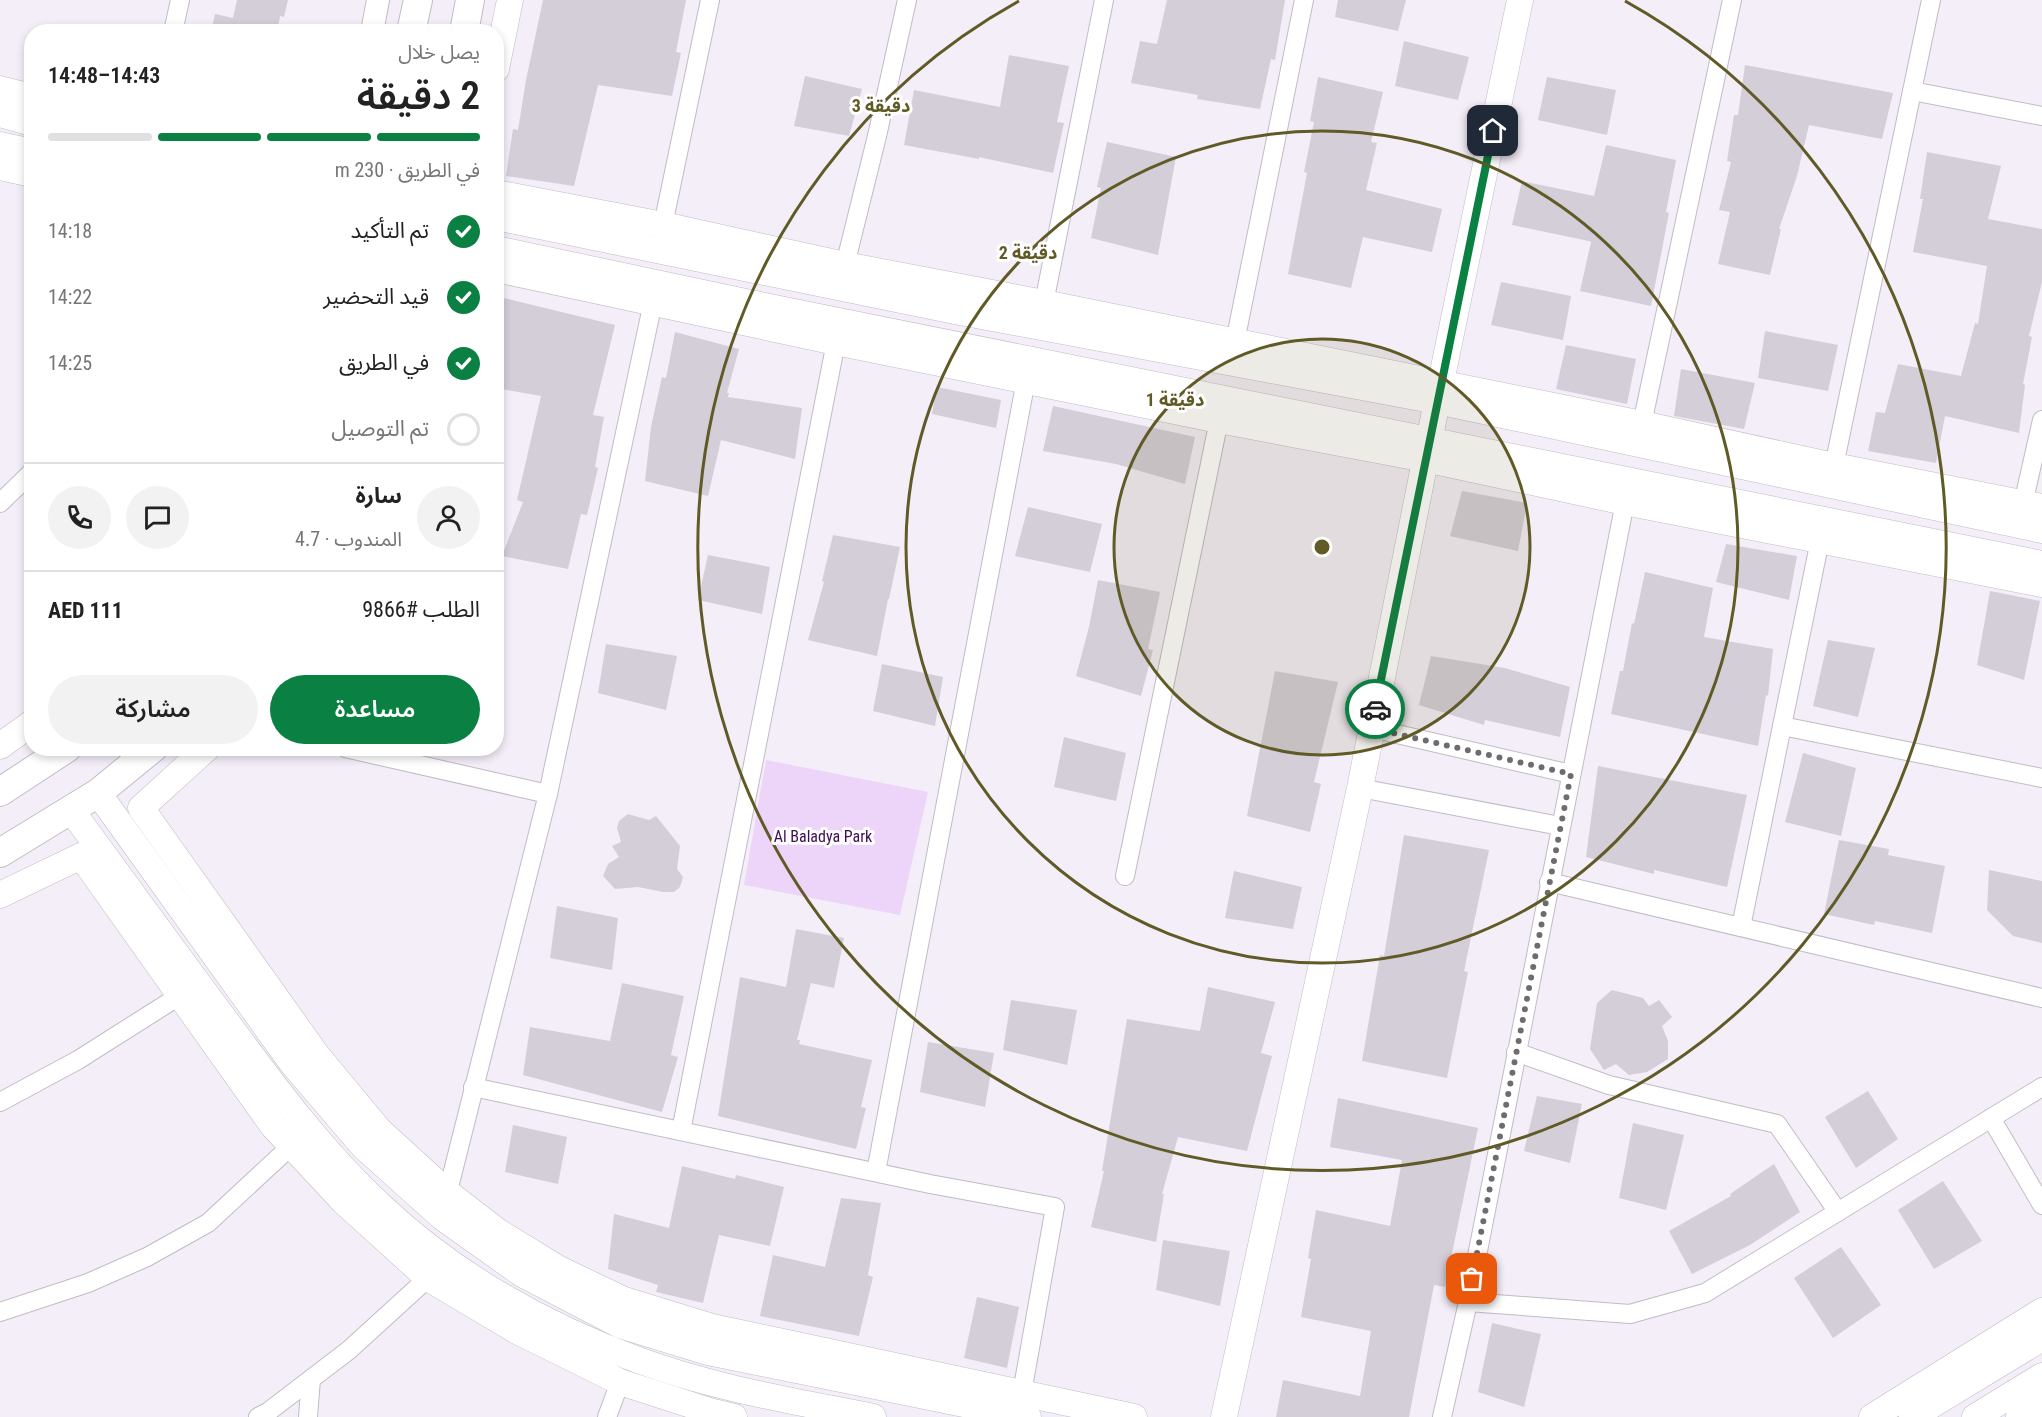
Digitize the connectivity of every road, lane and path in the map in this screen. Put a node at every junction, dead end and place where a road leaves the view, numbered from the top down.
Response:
1 (180, 0) edge
2 (378, 0) edge
3 (418, 0) edge
4 (470, 0) edge
5 (510, 0) edge
6 (710, 0) edge
7 (907, 0) edge
8 (1104, 0) edge
9 (1304, 0) edge
10 (1520, 0) edge
11 (1732, 0) edge
12 (1931, 0) edge
13 (174, 24) edge
14 (374, 24) edge
15 (413, 24) edge
16 (466, 24) edge
17 (504, 30) edge
18 (0, 89) edge
19 (1912, 91) junction
20 (24, 95) edge
21 (0, 114) edge
22 (2042, 116) edge
23 (24, 121) edge
24 (0, 145) edge
25 (24, 151) edge
26 (0, 167) edge
27 (24, 172) edge
28 (504, 195) edge
29 (504, 219) edge
30 (663, 225) junction
31 (504, 251) edge
32 (845, 266) junction
33 (504, 271) edge
34 (653, 302) junction
35 (1044, 303) junction
36 (836, 342) junction
37 (1235, 342) junction
38 (1026, 380) junction
39 (1438, 392) junction
40 (1219, 420) junction
41 (2042, 420) edge
42 (1642, 424) junction
43 (1427, 449) junction
44 (1834, 466) junction
45 (24, 480) edge
46 (1625, 502) junction
47 (0, 503) edge
48 (2032, 506) edge
49 (2042, 530) edge
50 (1820, 540) junction
51 (2042, 564) edge
52 (2042, 585) edge
53 (1782, 726) junction
54 (1371, 728) junction
55 (24, 729) edge
56 (0, 746) edge
57 (55, 756) edge
58 (143, 756) edge
59 (198, 756) edge
60 (380, 756) edge
61 (1571, 774) junction
62 (2042, 778) edge
63 (1360, 788) junction
64 (0, 792) edge
65 (98, 793) junction
66 (548, 794) junction
67 (71, 810) junction
68 (1560, 826) junction
69 (0, 853) edge
70 (1125, 876) dead end
71 (1549, 882) junction
72 (0, 895) edge
73 (1740, 927) junction
74 (178, 996) junction
75 (2042, 998) edge
76 (1516, 1052) junction
77 (473, 1087) junction
78 (2042, 1087) edge
79 (0, 1102) edge
80 (1991, 1118) junction
81 (681, 1131) junction
82 (291, 1146) junction
83 (876, 1172) junction
84 (445, 1205) junction
85 (2042, 1205) edge
86 (1838, 1212) junction
87 (428, 1278) junction
88 (1468, 1302) junction
89 (2042, 1311) edge
90 (0, 1312) edge
91 (2042, 1338) edge
92 (2042, 1376) edge
93 (311, 1379) junction
94 (620, 1382) junction
95 (2042, 1403) edge
96 (1025, 1405) edge
97 (258, 1417) edge
98 (308, 1417) edge
99 (607, 1417) edge
100 (734, 1417) edge
101 (873, 1417) edge
102 (1134, 1417) edge
103 (1224, 1417) edge
104 (1442, 1417) edge
105 (1872, 1417) edge
106 (1912, 1417) edge
107 (1975, 1417) edge
108 (2019, 1417) edge

1 - 13 street
2 - 14 street
3 - 15 main road
4 - 16 main road
5 - 17 main road
6 - 30 street
7 - 32 street
8 - 35 street
9 - 37 street
10 - 39 main road
11 - 42 street
12 - 19 street
18 - 20 main road
19 - 22 street
19 - 44 street
21 - 23 main road
24 - 25 main road
26 - 27 main road
28 - 30 main road
29 - 39 main road
30 - 32 main road
31 - 43 main road
32 - 35 main road
33 - 34 main road
34 - 36 main road
34 - 66 street
35 - 37 main road
36 - 38 main road
36 - 81 street
37 - 39 main road
38 - 40 main road
38 - 83 street
39 - 42 main road
39 - 43 main road
39 - 49 main road
40 - 43 main road
40 - 70 street
41 - 48 street
42 - 44 main road
43 - 46 main road
43 - 51 main road
43 - 54 main road
44 - 48 main road
45 - 47 street
46 - 50 main road
46 - 61 street
50 - 52 main road
50 - 53 street
53 - 62 street
53 - 73 street
54 - 61 street
54 - 63 main road
55 - 56 main road
57 - 64 main road
58 - 65 main road
59 - 84 main road
60 - 66 street
61 - 68 street
63 - 68 street
63 - 103 main road
65 - 67 main road
65 - 84 main road
66 - 77 street
67 - 69 main road
67 - 101 main road
68 - 71 street
71 - 73 street
71 - 76 street
72 - 74 main road
73 - 75 street
74 - 79 street
74 - 82 main road
76 - 86 street
76 - 88 street
77 - 81 street
77 - 84 street
78 - 80 street
80 - 85 street
80 - 86 street
81 - 83 street
82 - 87 main road
82 - 90 street
83 - 96 street
84 - 96 main road
86 - 88 street
87 - 93 street
87 - 94 main road
88 - 104 street
89 - 105 main road
91 - 106 main road
92 - 107 main road
93 - 97 street
93 - 98 street
94 - 99 street
94 - 100 main road
95 - 108 main road
96 - 102 main road

